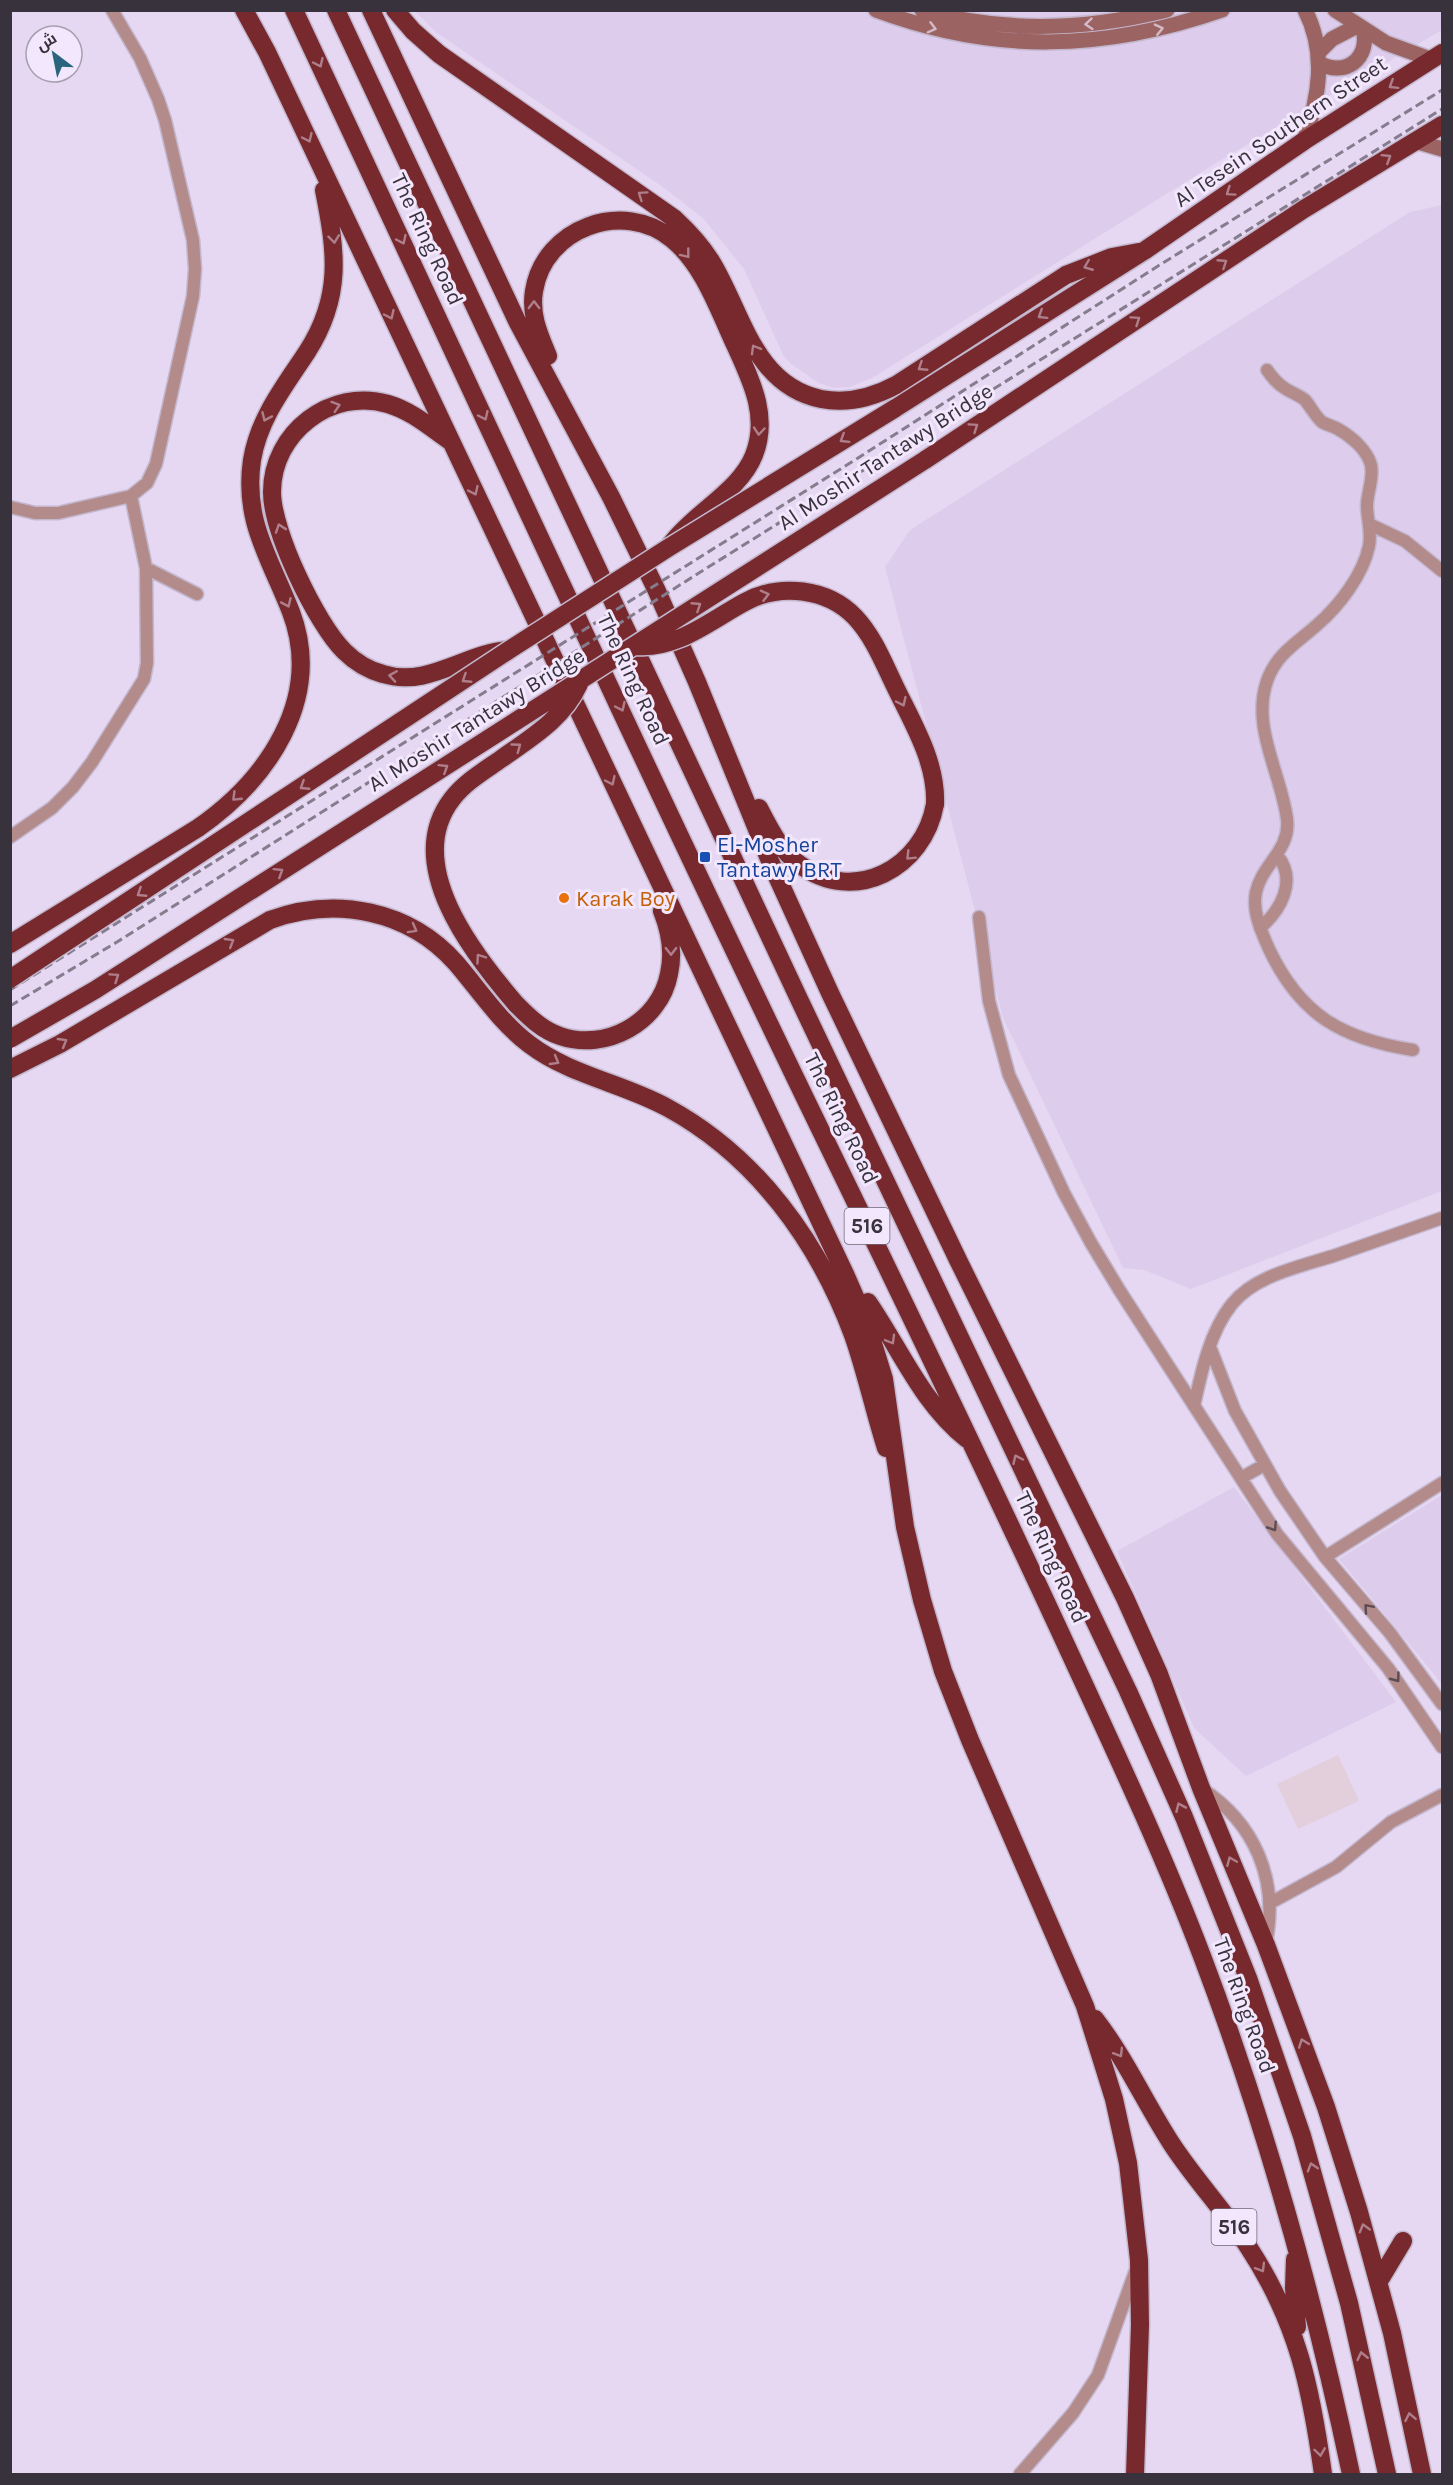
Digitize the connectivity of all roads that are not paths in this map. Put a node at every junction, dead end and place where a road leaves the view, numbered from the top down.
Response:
1 (112, 10) edge
2 (244, 10) edge
3 (294, 10) edge
4 (336, 10) edge
5 (371, 10) edge
6 (395, 10) edge
7 (876, 10) edge
8 (922, 10) edge
9 (1167, 10) edge
10 (1222, 10) edge
11 (1305, 10) edge
12 (1335, 10) edge
13 (966, 28) junction
14 (1360, 28) junction
15 (1438, 57) edge
16 (1318, 58) junction
17 (1443, 125) edge
18 (1304, 141) junction
19 (1414, 141) junction
20 (1443, 149) edge
21 (319, 161) junction
22 (1144, 251) junction
23 (1267, 370) dead end
24 (560, 402) junction
25 (451, 442) junction
26 (131, 496) junction
27 (10, 507) edge
28 (1369, 524) junction
29 (668, 548) junction
30 (146, 568) junction
31 (1443, 572) edge
32 (197, 594) dead end
33 (635, 646) junction
34 (509, 650) junction
35 (580, 682) junction
36 (732, 772) junction
37 (637, 835) junction
38 (10, 837) edge
39 (1278, 856) junction
40 (979, 917) dead end
41 (1260, 928) junction
42 (10, 944) edge
43 (10, 979) edge
44 (10, 1039) edge
45 (1413, 1050) dead end
46 (10, 1069) edge
47 (1443, 1218) edge
48 (846, 1275) junction
49 (1210, 1347) junction
50 (1194, 1406) junction
51 (972, 1443) junction
52 (1264, 1465) junction
53 (1241, 1478) junction
54 (898, 1479) junction
55 (1443, 1483) edge
56 (1325, 1557) junction
57 (1426, 1680) junction
58 (1443, 1692) edge
59 (1443, 1704) edge
60 (1443, 1747) edge
61 (1201, 1788) junction
62 (1443, 1795) edge
63 (1270, 1903) junction
64 (1266, 1945) junction
65 (1085, 2006) junction
66 (1403, 2241) dead end
67 (1296, 2242) junction
68 (1139, 2260) junction
69 (1379, 2281) junction
70 (1302, 2358) junction
71 (1020, 2475) edge
72 (1135, 2475) edge
73 (1323, 2475) edge
74 (1352, 2475) edge
75 (1387, 2475) edge
76 (1422, 2475) edge

1 - 26 street
2 -> 21 highway, 516
3 -> 51 highway, The Ring Road / 516
75 -> 4 highway, The Ring Road / 516
5 - 24 highway, The Ring Road
22 -> 6 highway
7 -> 13 street
8 - 13 street
9 -> 13 street
13 -> 10 street
11 - 16 street
12 - 14 street
14 - 15 street
14 - 16 street
14 - 16 street
15 -> 18 highway, Al Tesein Southern Street
16 - 18 street
17 - 19 highway
18 -> 22 highway, Al Tesein Southern Street
19 - 20 street
33 -> 19 highway, Al Moshir Tantawy Bridge, bridge
21 -> 25 highway, 516
21 -> 42 highway
22 -> 29 highway, Al Moshir Tantawy Bridge, bridge
23 - 28 street
24 -> 29 highway
24 - 36 highway, The Ring Road
34 -> 25 highway
25 -> 37 highway, 516
26 - 27 street
26 - 30 street
28 - 31 street
28 - 39 street
29 - 34 highway, Al Moshir Tantawy Bridge, bridge
30 - 32 street
30 - 38 street
33 - 35 highway, Al Moshir Tantawy Bridge, bridge
33 -> 36 highway, bridge
34 -> 43 highway, Al Moshir Tantawy Bridge, bridge
37 -> 35 highway, bridge
44 -> 35 highway, Al Moshir Tantawy Bridge, bridge
36 - 61 highway, The Ring Road
37 - 48 highway, 516
39 - 41 street
39 - 41 street
40 - 50 street
41 - 45 street
46 -> 54 highway
47 - 49 street
48 -> 51 highway
48 - 54 highway, 516
49 - 50 street
49 - 52 street
50 - 53 street
51 - 67 highway, The Ring Road / 516
52 - 53 street
52 - 56 street
53 -> 60 street
54 - 65 highway, 516
55 - 56 street
57 -> 56 street
57 - 58 street
57 - 59 street
61 - 63 street
64 -> 61 highway, The Ring Road
62 - 63 street
63 - 64 street
69 -> 64 highway, The Ring Road
65 - 68 highway, 516
65 -> 70 highway, 516
66 - 69 highway
67 - 70 highway, 516
67 - 74 highway, The Ring Road / 516
68 - 71 street
68 - 72 highway, 516
76 -> 69 highway, The Ring Road
70 -> 73 highway, 516

